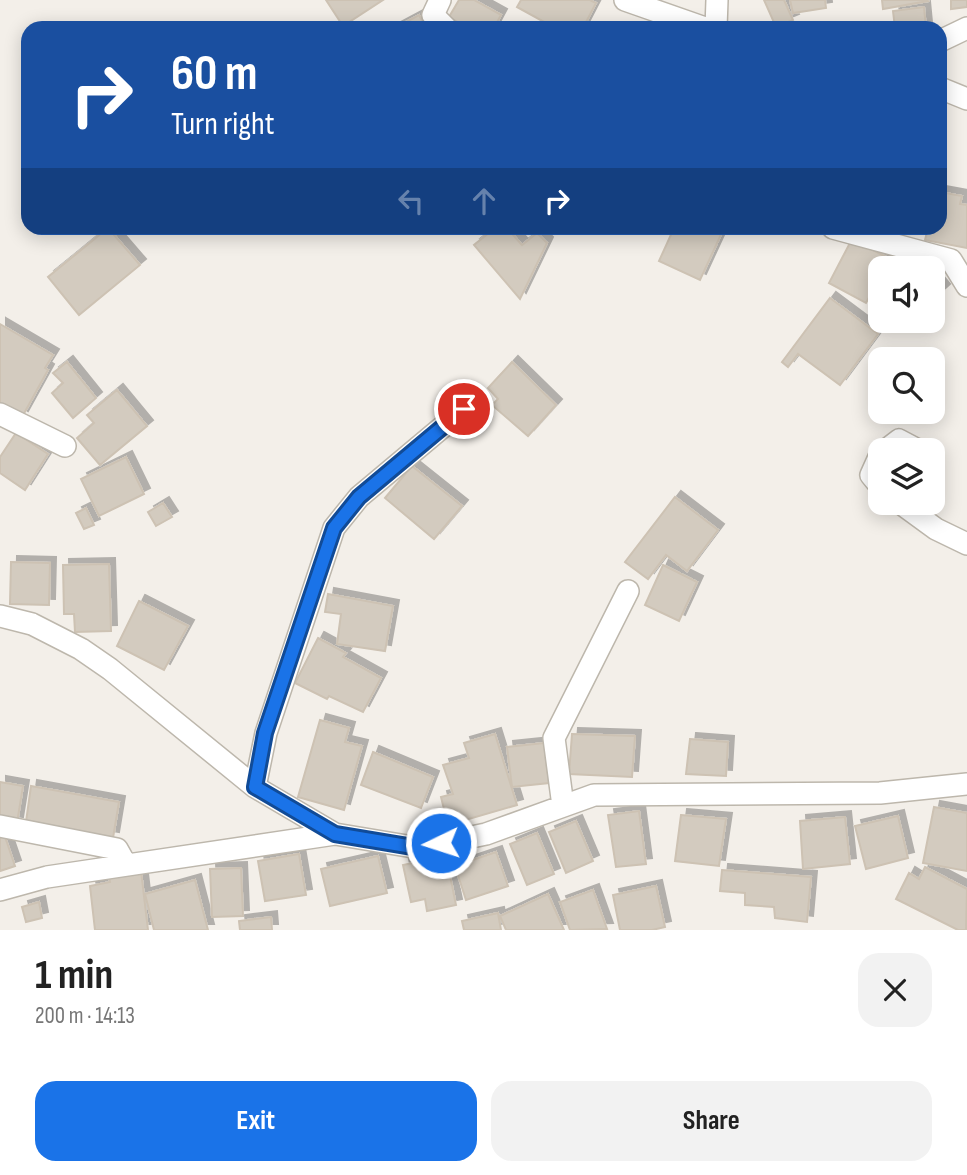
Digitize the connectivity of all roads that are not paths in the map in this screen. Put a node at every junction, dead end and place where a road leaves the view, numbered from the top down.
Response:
1 (440, 0) edge
2 (625, 0) edge
3 (717, 0) edge
4 (439, 21) edge
5 (685, 21) edge
6 (716, 21) edge
7 (967, 28) edge
8 (947, 38) edge
9 (947, 91) edge
10 (967, 99) edge
11 (859, 235) edge
12 (967, 286) edge
13 (464, 409) dead end
14 (0, 414) edge
15 (65, 446) dead end
16 (916, 515) edge
17 (967, 544) edge
18 (628, 590) dead end
19 (0, 616) edge
20 (967, 784) edge
21 (255, 787) junction
22 (563, 806) junction
23 (0, 826) edge
24 (335, 834) junction
25 (126, 865) junction
26 (0, 890) edge

1 - 4 street
2 - 5 street
3 - 6 street
7 - 8 street
9 - 10 street
11 - 12 street
13 - 21 street
14 - 15 street
16 - 17 street
18 - 22 street
19 - 21 street
20 - 22 street
21 - 24 street
22 - 24 street
23 - 25 street
24 - 25 street
25 - 26 street

